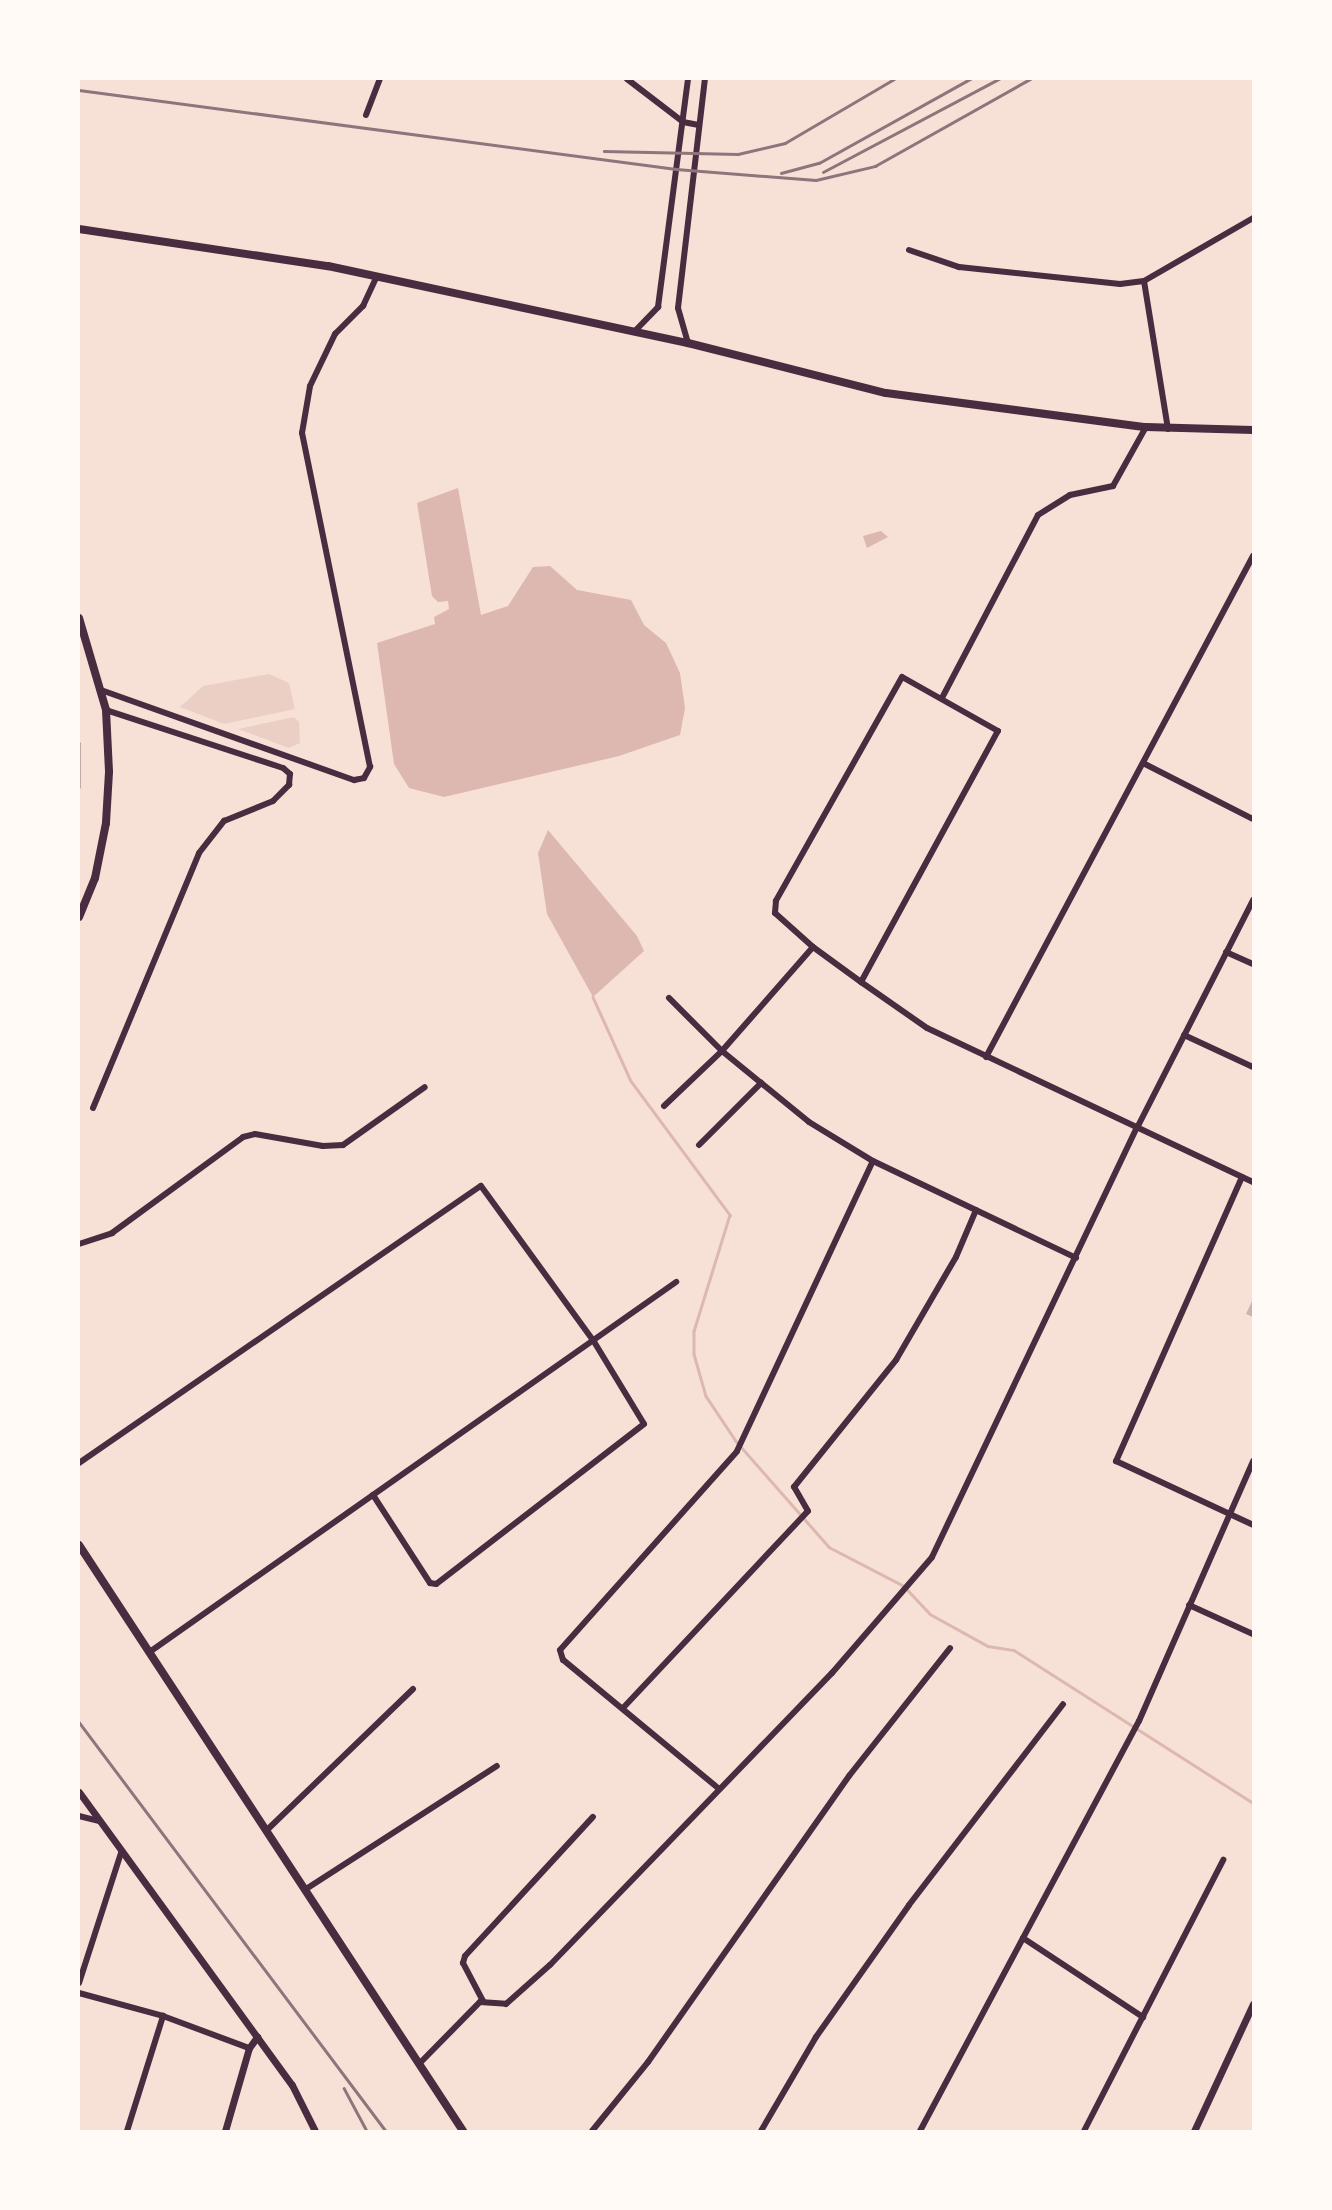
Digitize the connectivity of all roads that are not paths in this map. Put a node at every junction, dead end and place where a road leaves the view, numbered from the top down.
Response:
1 (380, 79) edge
2 (627, 79) edge
3 (688, 79) edge
4 (705, 79) edge
5 (366, 115) dead end
6 (683, 122) junction
7 (699, 125) junction
8 (1253, 218) edge
9 (79, 229) edge
10 (909, 250) dead end
11 (377, 276) junction
12 (1144, 281) junction
13 (634, 332) junction
14 (688, 343) junction
15 (1146, 427) junction
16 (1168, 429) junction
17 (1253, 430) edge
18 (1253, 556) edge
19 (79, 618) edge
20 (102, 690) junction
21 (943, 696) junction
22 (106, 710) junction
23 (1143, 763) junction
24 (1253, 819) edge
25 (1253, 900) edge
26 (79, 917) edge
27 (813, 947) junction
28 (1226, 952) junction
29 (1253, 964) edge
30 (861, 982) junction
31 (669, 999) dead end
32 (1184, 1035) junction
33 (722, 1051) junction
34 (986, 1057) junction
35 (1253, 1067) edge
36 (761, 1083) junction
37 (425, 1087) dead end
38 (664, 1106) dead end
39 (93, 1108) dead end
40 (1138, 1126) junction
41 (699, 1145) dead end
42 (873, 1161) junction
43 (1242, 1177) junction
44 (1253, 1182) edge
45 (976, 1210) junction
46 (79, 1244) edge
47 (1076, 1258) junction
48 (676, 1282) dead end
49 (593, 1340) junction
50 (1253, 1461) edge
51 (79, 1463) edge
52 (373, 1495) junction
53 (1230, 1514) junction
54 (1253, 1525) edge
55 (79, 1545) edge
56 (1189, 1605) junction
57 (1253, 1634) edge
58 (950, 1648) dead end
59 (150, 1651) junction
60 (413, 1689) dead end
61 (1063, 1704) dead end
62 (623, 1708) junction
63 (497, 1766) dead end
64 (718, 1788) junction
65 (79, 1792) edge
66 (79, 1816) edge
67 (593, 1817) dead end
68 (99, 1821) junction
69 (267, 1830) junction
70 (121, 1853) junction
71 (1223, 1860) dead end
72 (306, 1889) junction
73 (1023, 1938) junction
74 (79, 1983) edge
75 (79, 1993) edge
76 (483, 2001) junction
77 (1253, 2004) edge
78 (163, 2017) junction
79 (1143, 2017) junction
80 (257, 2037) junction
81 (249, 2048) junction
82 (419, 2064) junction
83 (128, 2131) edge
84 (225, 2131) edge
85 (315, 2131) edge
86 (463, 2131) edge
87 (592, 2131) edge
88 (761, 2131) edge
89 (920, 2131) edge
90 (1084, 2131) edge
91 (1194, 2131) edge

1 - 5 street
2 - 6 street
3 - 6 street
4 - 7 street
6 - 7 street
6 - 13 street
7 - 14 street
8 - 12 street
9 - 11 main road
10 - 12 street
11 - 13 main road
11 - 20 street
12 - 16 street
13 - 14 main road
14 - 15 main road
15 - 16 main road
15 - 21 street
16 - 17 main road
18 - 23 street
19 - 20 main road
20 - 22 main road
21 - 27 street
21 - 30 street
22 - 26 main road
22 - 39 street
23 - 24 street
23 - 34 street
25 - 28 street
27 - 30 street
27 - 33 street
28 - 29 street
28 - 32 street
30 - 34 street
31 - 33 street
32 - 35 street
32 - 40 street
33 - 36 street
33 - 38 street
34 - 40 street
36 - 41 street
36 - 42 street
37 - 46 street
40 - 43 street
40 - 47 street
42 - 45 street
42 - 62 street
43 - 44 street
43 - 53 street
45 - 47 street
45 - 62 street
47 - 64 street
48 - 49 street
49 - 51 street
49 - 52 street
49 - 52 street
50 - 53 street
52 - 59 street
53 - 54 street
53 - 56 street
55 - 59 main road
56 - 57 street
56 - 73 street
58 - 87 street
59 - 69 main road
60 - 69 street
61 - 88 street
62 - 64 street
63 - 72 street
64 - 76 street
65 - 68 street
66 - 68 street
67 - 76 street
68 - 70 street
69 - 72 main road
70 - 74 street
70 - 80 street
71 - 79 street
72 - 82 main road
73 - 79 street
73 - 89 street
75 - 78 street
76 - 82 street
77 - 91 street
78 - 81 street
78 - 83 street
79 - 90 street
80 - 81 street
80 - 85 street
81 - 84 street
82 - 86 main road

